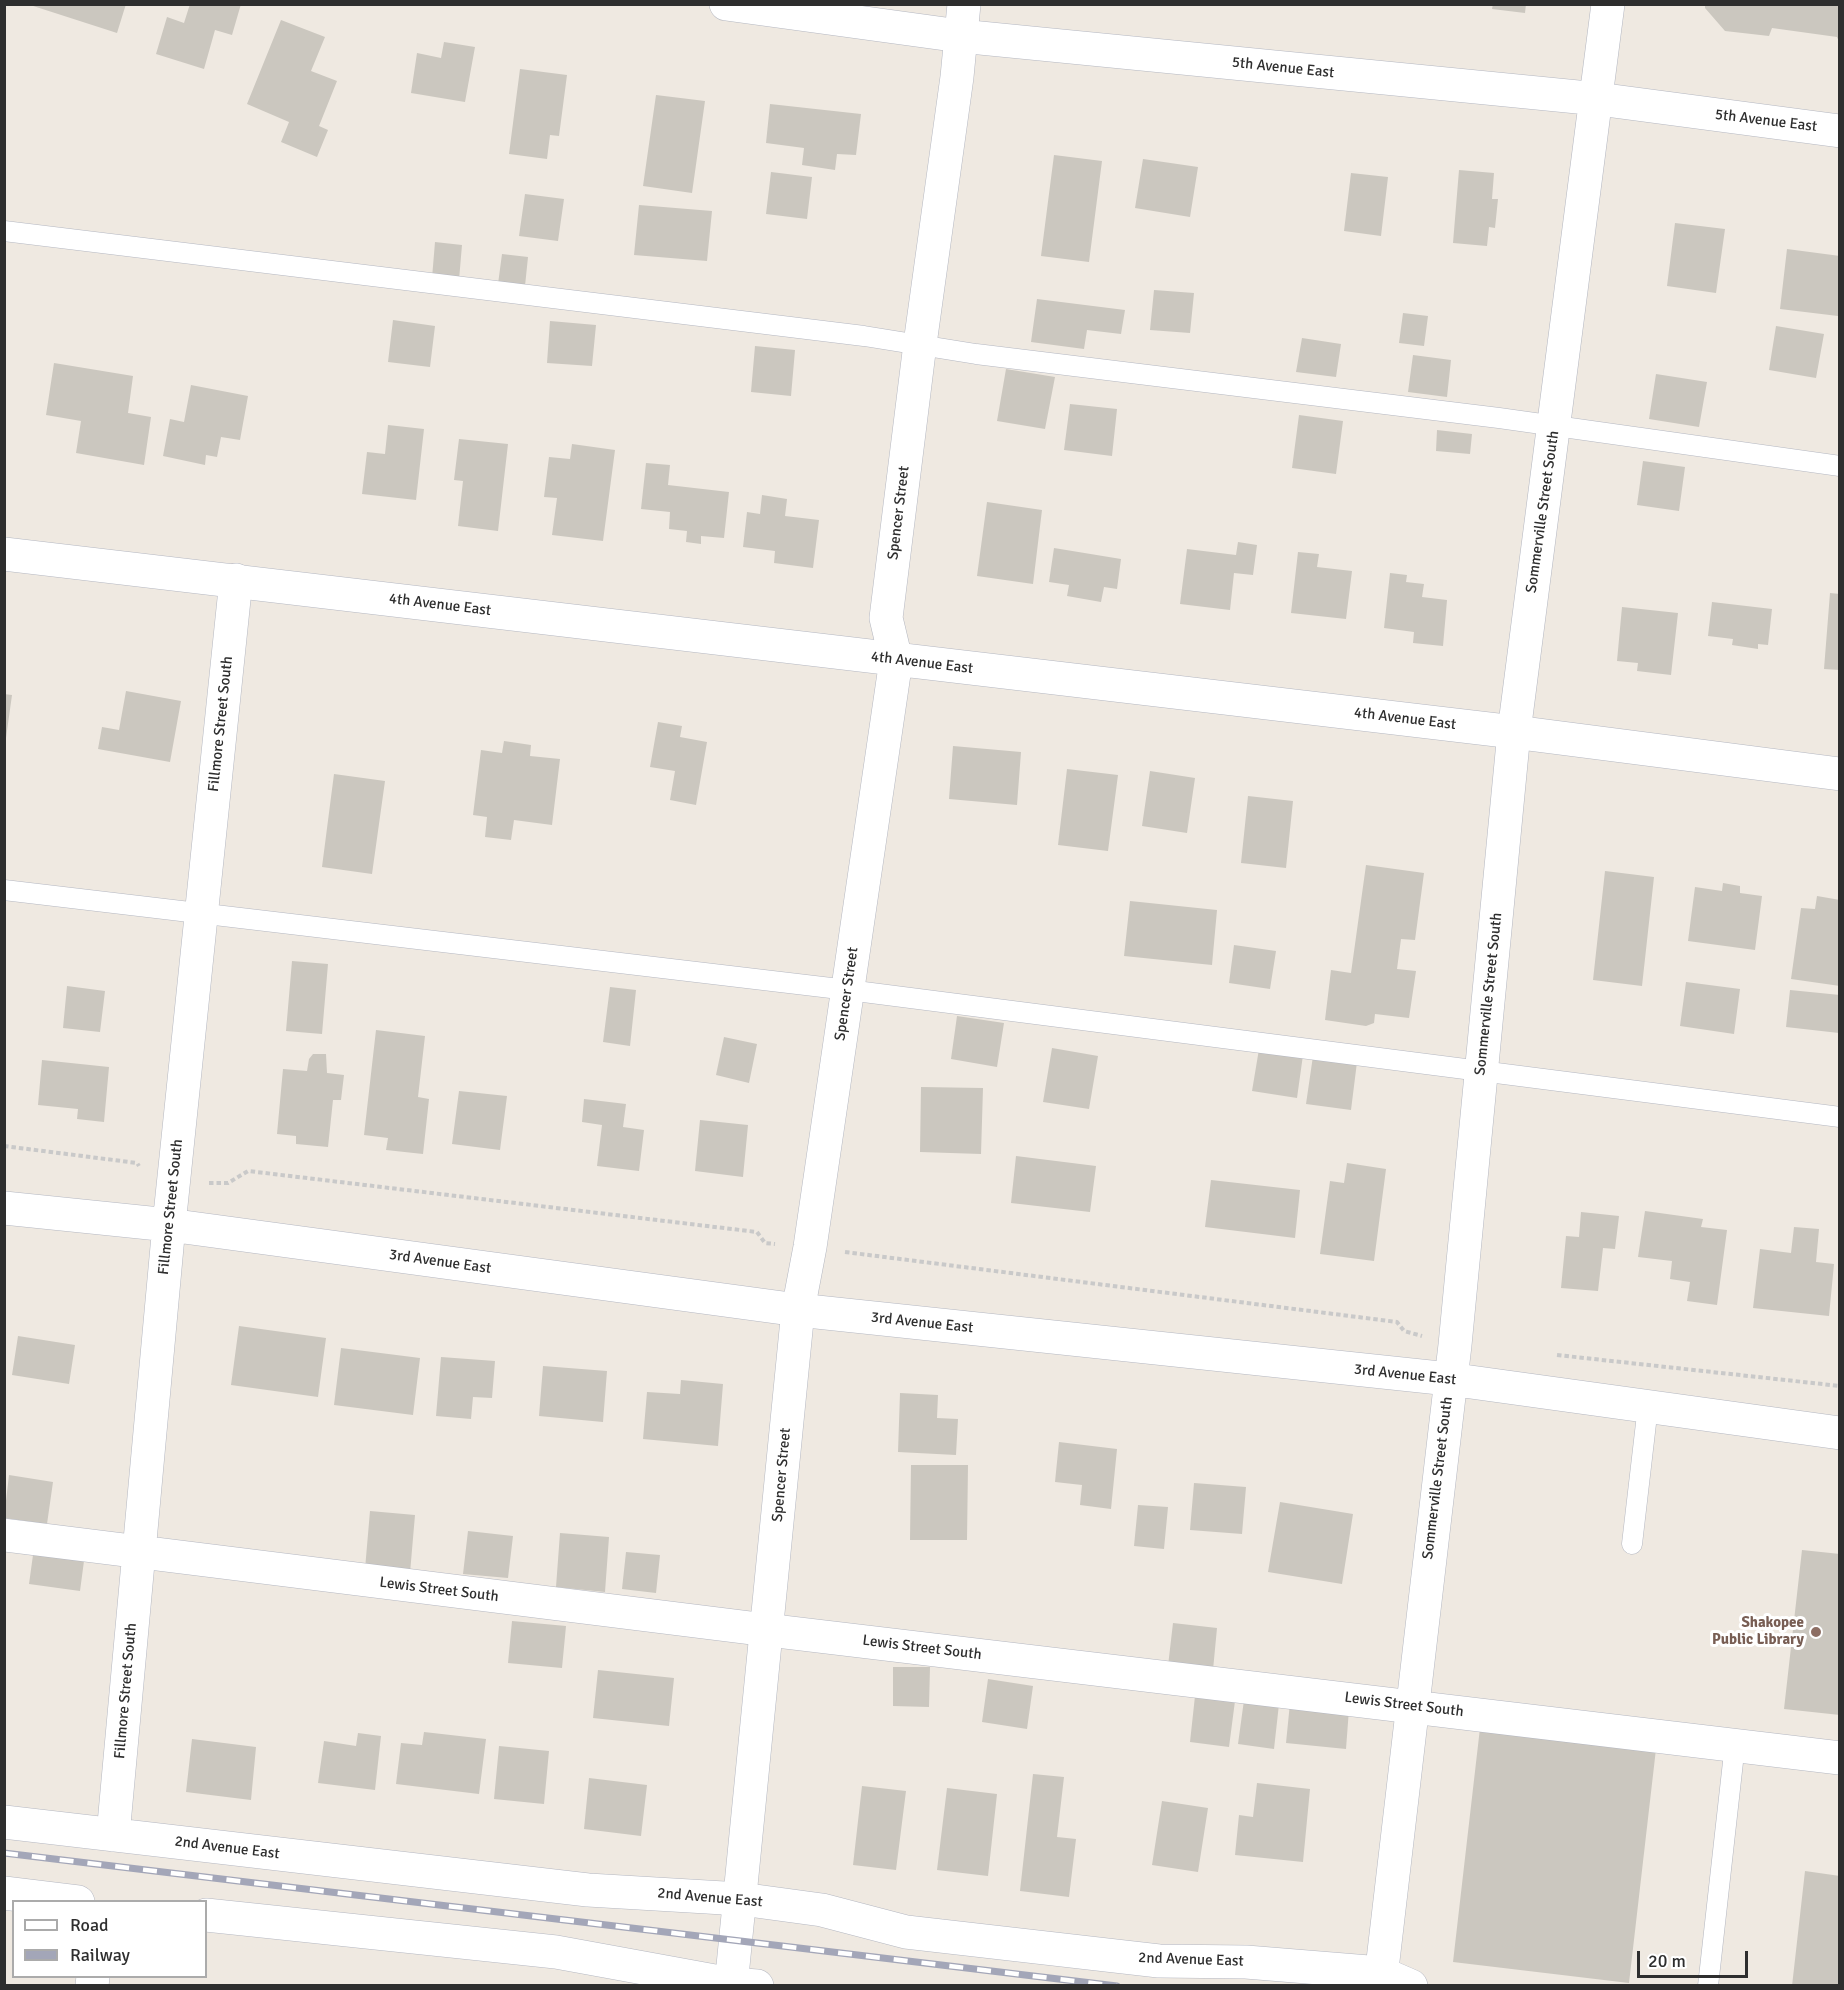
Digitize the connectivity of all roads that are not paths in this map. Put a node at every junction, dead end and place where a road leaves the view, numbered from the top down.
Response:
1 (726, 4) edge
2 (1608, 4) edge
3 (962, 20) edge
4 (1598, 99) junction
5 (1839, 131) edge
6 (4, 231) edge
7 (920, 344) junction
8 (1555, 426) junction
9 (1839, 466) edge
10 (4, 554) edge
11 (236, 580) junction
12 (896, 660) junction
13 (1514, 732) junction
14 (1839, 774) edge
15 (4, 890) edge
16 (201, 913) junction
17 (848, 990) junction
18 (1481, 1072) junction
19 (1839, 1118) edge
20 (4, 1208) edge
21 (169, 1225) junction
22 (798, 1310) junction
23 (1449, 1379) junction
24 (1648, 1406) junction
25 (1839, 1433) edge
26 (4, 1535) edge
27 (1632, 1545) dead end
28 (139, 1552) junction
29 (767, 1630) junction
30 (1412, 1706) junction
31 (1735, 1744) junction
32 (1839, 1758) edge
33 (4, 1822) edge
34 (113, 1835) junction
35 (4, 1893) edge
36 (741, 1899) junction
37 (62, 1900) edge
38 (207, 1915) edge
39 (1381, 1979) edge
40 (740, 1985) edge
41 (1411, 1986) edge
42 (1708, 1986) edge

1 - 3 street, 5th Avenue East
2 - 4 street, Sommerville Street South
3 - 4 street, 5th Avenue East
3 - 7 street, Spencer Street
4 - 5 street, 5th Avenue East
4 - 8 street, Sommerville Street South
6 - 7 lane
7 - 8 lane
7 - 12 street, Spencer Street
8 - 9 lane
8 - 13 street, Sommerville Street South
10 - 11 street, 4th Avenue East
11 - 12 street, 4th Avenue East
11 - 16 street, Fillmore Street South
12 - 13 street, 4th Avenue East
12 - 17 street, Spencer Street
13 - 14 street, 4th Avenue East
13 - 18 street, Sommerville Street South
15 - 16 lane
16 - 17 lane
16 - 21 street, Fillmore Street South
17 - 18 lane
17 - 22 street, Spencer Street
18 - 19 lane
18 - 23 street, Sommerville Street South
20 - 21 street, 3rd Avenue East
21 - 22 street, 3rd Avenue East
21 - 28 street, Fillmore Street South
22 - 23 street, 3rd Avenue East
22 - 29 street, Spencer Street
23 - 24 street, 3rd Avenue East
23 - 30 street, Sommerville Street South
24 - 25 street, 3rd Avenue East
24 - 27 lane
26 - 28 street, Lewis Street South
28 - 29 street, Lewis Street South
28 - 34 street, Fillmore Street South
29 - 30 street, Lewis Street South
29 - 36 street, Spencer Street
30 - 31 street, Lewis Street South
30 - 39 street, Sommerville Street South
31 - 32 street, Lewis Street South
31 - 42 lane
33 - 34 street, 2nd Avenue East
34 - 36 street, 2nd Avenue East
35 - 37 street
36 - 39 street, 2nd Avenue East
36 - 40 street, Spencer Street
38 - 40 street
39 - 41 street, 2nd Avenue East

